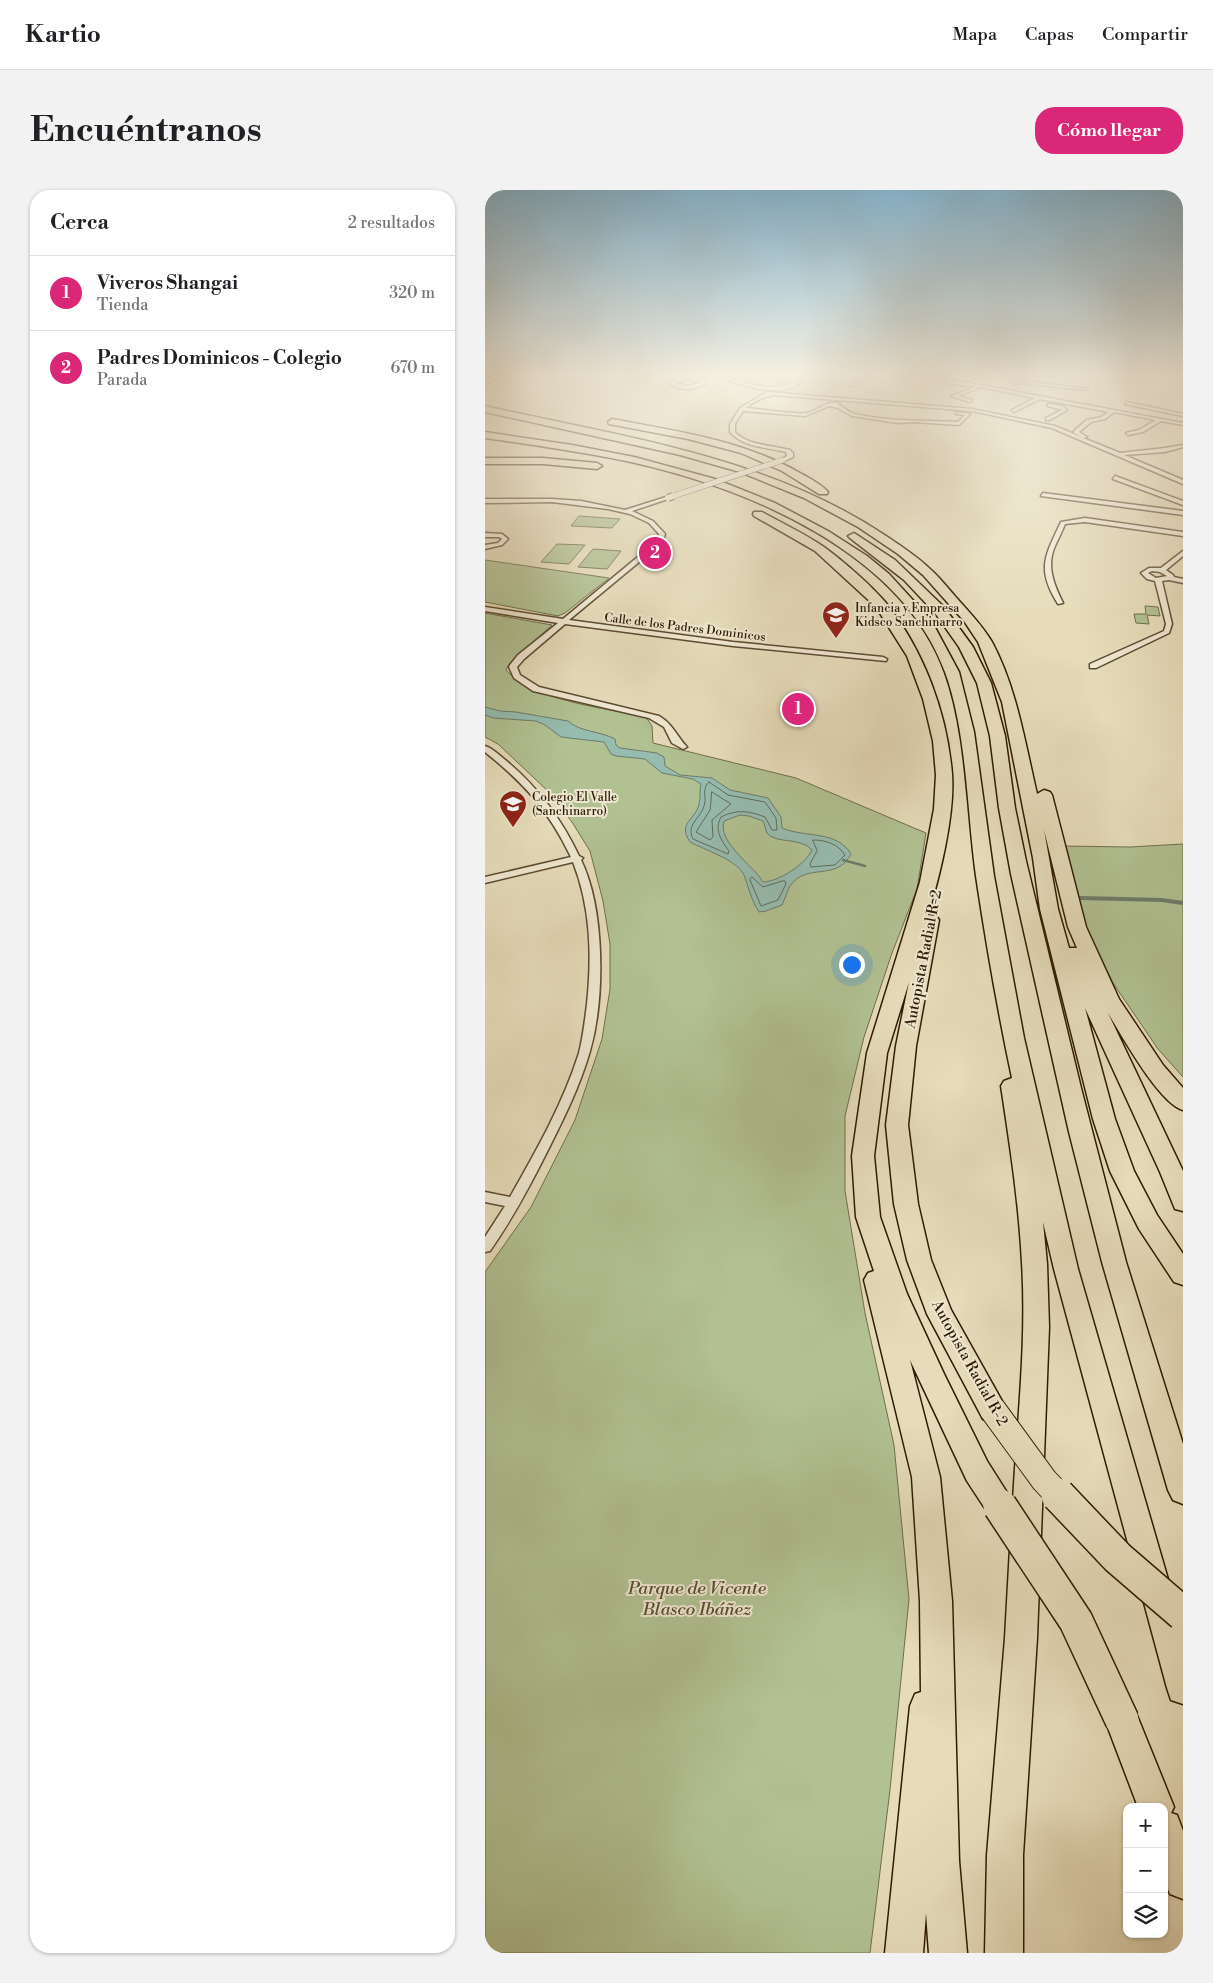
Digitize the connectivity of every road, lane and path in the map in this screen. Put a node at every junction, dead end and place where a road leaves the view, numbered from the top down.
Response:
1 (540, 454) edge
2 (597, 454) edge
3 (602, 454) edge
4 (640, 454) edge
5 (664, 454) edge
6 (685, 454) edge
7 (752, 454) edge
8 (790, 454) edge
9 (1117, 454) edge
10 (485, 461) edge
11 (611, 468) dead end
12 (637, 472) dead end
13 (1115, 478) dead end
14 (663, 479) dead end
15 (1183, 482) edge
16 (757, 488) dead end
17 (1043, 495) dead end
18 (713, 496) dead end
19 (485, 501) edge
20 (1183, 503) edge
21 (800, 507) dead end
22 (746, 509) dead end
23 (624, 512) junction
24 (816, 514) dead end
25 (1183, 514) edge
26 (1183, 534) edge
27 (485, 535) edge
28 (810, 543) junction
29 (486, 547) edge
30 (1183, 553) edge
31 (1162, 570) junction
32 (1170, 578) junction
33 (1158, 580) junction
34 (1183, 581) edge
35 (1060, 603) dead end
36 (485, 609) edge
37 (563, 622) junction
38 (883, 659) dead end
39 (1093, 666) dead end
40 (683, 747) dead end
41 (487, 753) edge
42 (942, 809) junction
43 (578, 858) junction
44 (1042, 858) junction
45 (485, 880) edge
46 (1014, 1038) junction
47 (1061, 1052) junction
48 (1183, 1102) edge
49 (485, 1197) edge
50 (1183, 1202) edge
51 (515, 1203) junction
52 (868, 1217) junction
53 (485, 1247) edge
54 (1177, 1275) edge
55 (1183, 1490) edge
56 (936, 1601) junction
57 (1183, 1614) edge
58 (1183, 1688) edge
59 (1154, 1803) edge
60 (1168, 1839) edge
61 (1183, 1881) edge
62 (904, 1953) edge
63 (948, 1953) edge
64 (1004, 1953) edge

1 - 12 highway
2 - 28 highway
3 - 46 highway
4 - 16 highway
5 - 21 highway
6 - 44 highway
7 - 48 highway
8 - 23 street, bridge
9 - 15 street
10 - 11 highway
13 - 20 street
14 - 18 highway
17 - 25 street
19 - 23 street
22 - 28 highway
23 - 37 street
24 - 47 highway
26 - 35 street
27 - 29 street
28 - 42 highway
30 - 31 street
31 - 32 street
31 - 33 street
32 - 33 street
32 - 34 street
33 - 39 street
36 - 37 street, Calle de los Padres Dominicos
37 - 38 street, Calle de los Padres Dominicos
37 - 40 street
41 - 43 street
42 - 52 highway
42 - 57 highway, Autopista Radial R-2, bridge
43 - 45 street
43 - 51 street
44 - 50 highway
44 - 54 highway
46 - 58 highway
46 - 64 highway
47 - 54 highway
47 - 55 highway
49 - 51 street
51 - 53 street
52 - 56 highway
52 - 59 highway, bridge
56 - 62 highway
56 - 63 highway
60 - 61 highway

